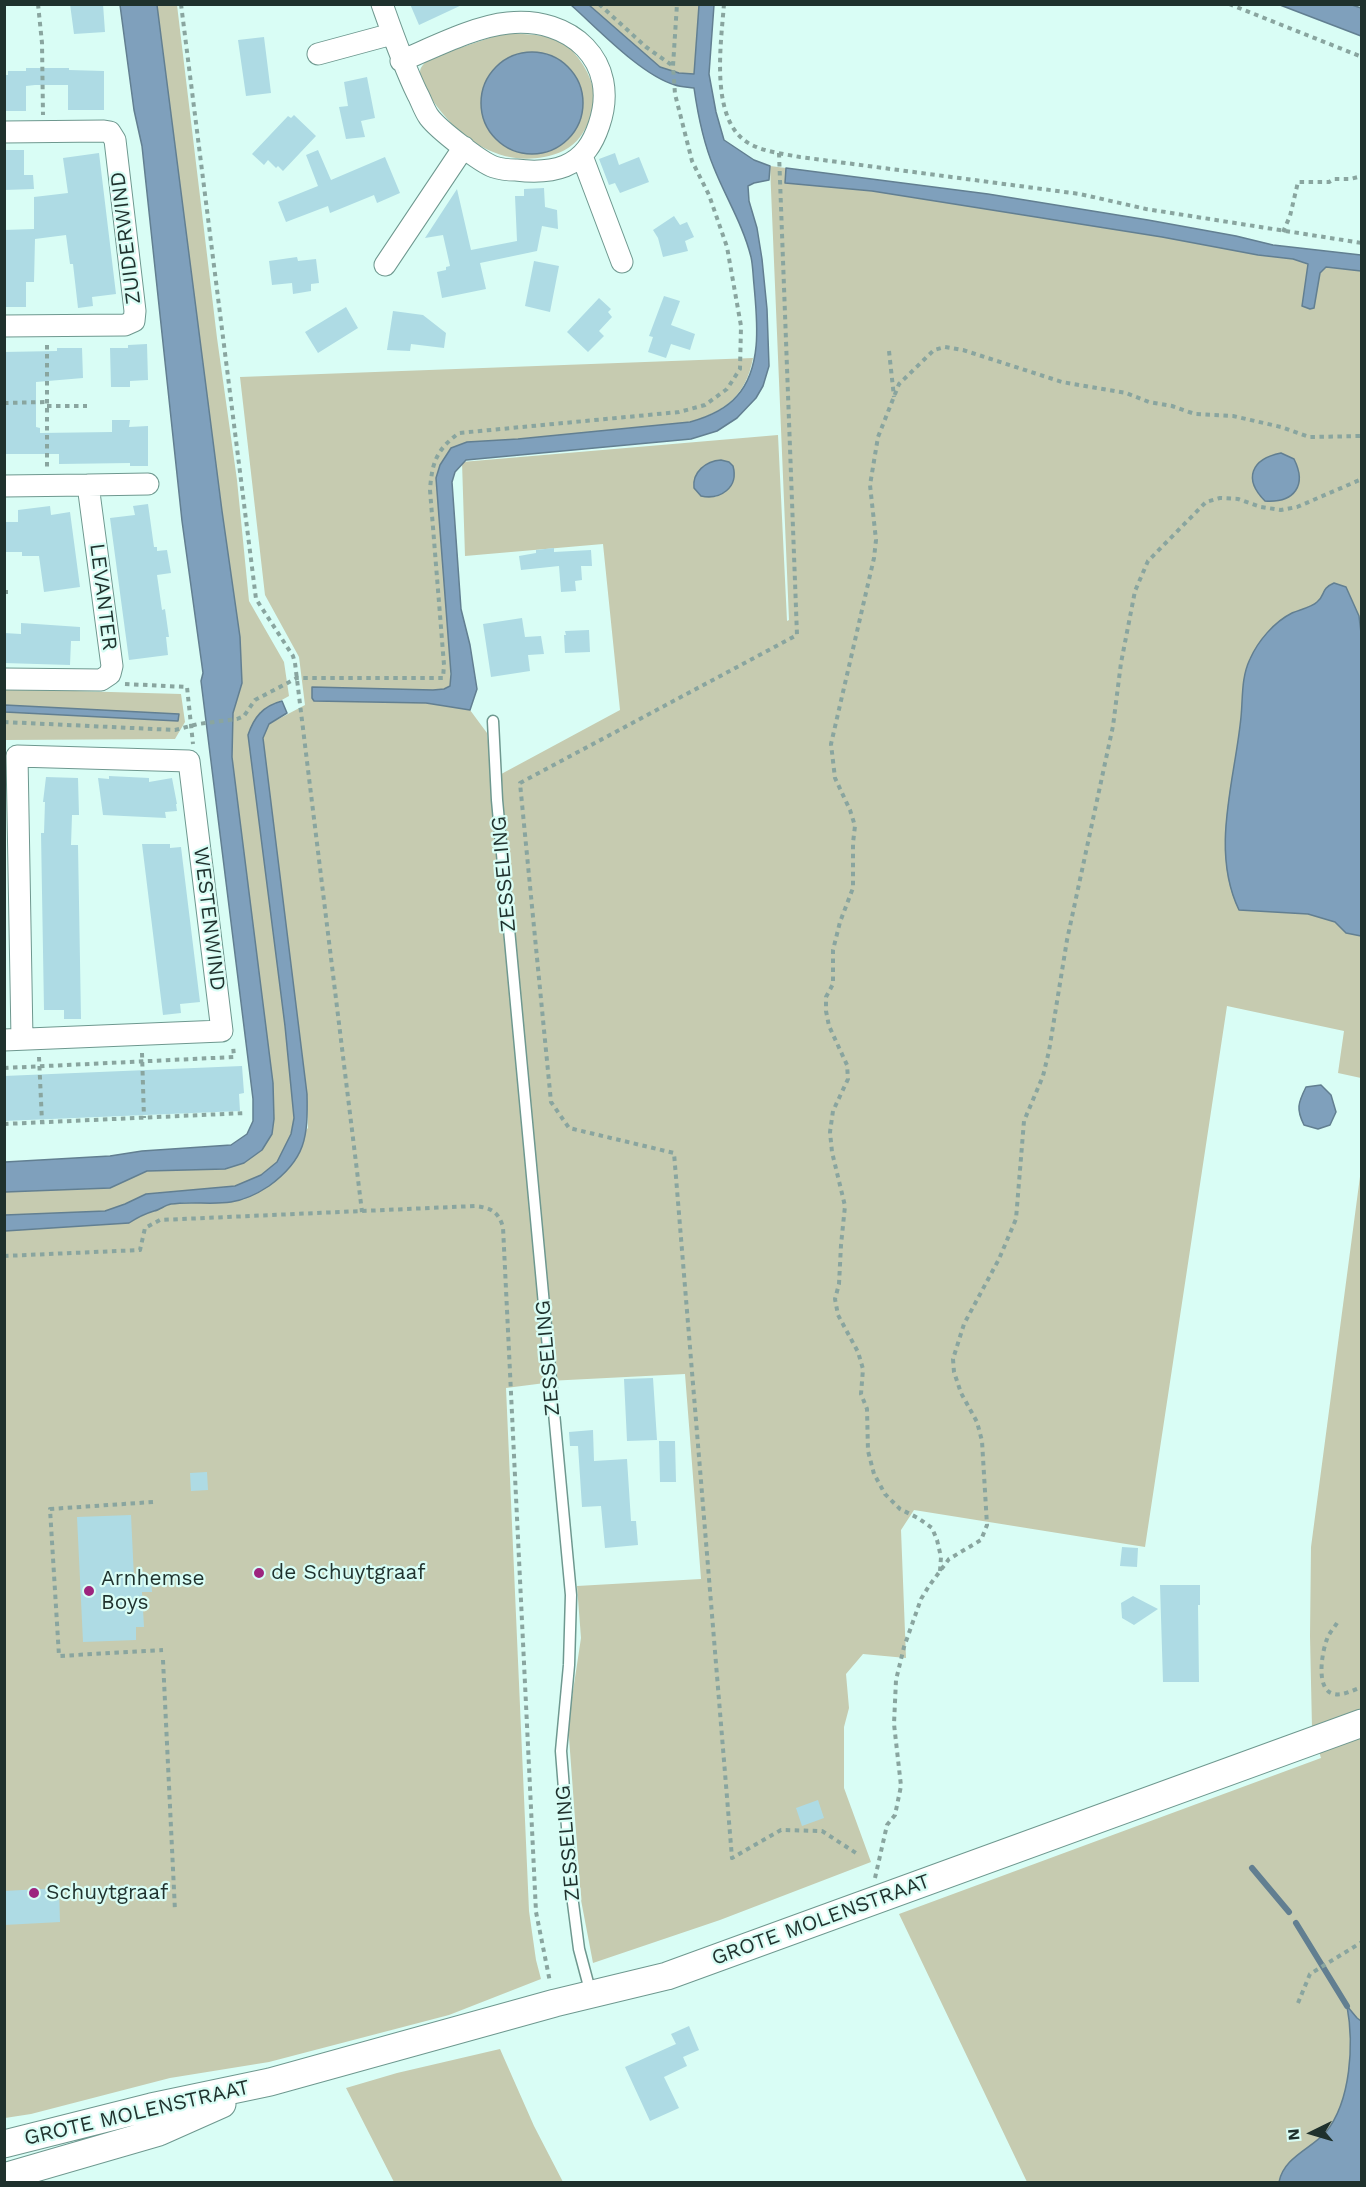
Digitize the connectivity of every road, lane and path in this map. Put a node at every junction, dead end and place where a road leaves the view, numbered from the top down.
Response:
1 (38, 4) edge
2 (181, 4) edge
3 (382, 4) edge
4 (599, 4) edge
5 (677, 4) edge
6 (724, 4) edge
7 (1229, 4) edge
8 (392, 34) junction
9 (318, 54) dead end
10 (1362, 57) edge
11 (401, 61) junction
12 (674, 66) junction
13 (43, 131) junction
14 (4, 132) edge
15 (464, 147) junction
16 (779, 153) junction
17 (582, 156) junction
18 (1362, 176) edge
19 (1283, 232) junction
20 (1362, 243) edge
21 (622, 262) dead end
22 (385, 266) dead end
23 (4, 326) edge
24 (47, 326) junction
25 (889, 351) dead end
26 (894, 398) junction
27 (4, 403) edge
28 (47, 404) junction
29 (87, 406) dead end
30 (1362, 436) edge
31 (1362, 479) edge
32 (148, 484) dead end
33 (48, 485) junction
34 (88, 485) junction
35 (4, 486) edge
36 (110, 674) junction
37 (297, 678) junction
38 (4, 679) edge
39 (493, 721) dead end
40 (4, 722) edge
41 (191, 727) junction
42 (189, 761) junction
43 (222, 1031) junction
44 (141, 1034) junction
45 (22, 1039) edge
46 (142, 1062) junction
47 (40, 1067) junction
48 (4, 1068) edge
49 (246, 1113) dead end
50 (144, 1118) junction
51 (42, 1122) junction
52 (4, 1124) edge
53 (362, 1212) junction
54 (4, 1256) edge
55 (153, 1502) dead end
56 (940, 1571) junction
57 (1337, 1623) dead end
58 (163, 1650) dead end
59 (163, 1660) dead end
60 (1362, 1687) edge
61 (1362, 1723) edge
62 (856, 1853) dead end
63 (874, 1886) dead end
64 (174, 1911) dead end
65 (1362, 1942) edge
66 (550, 1983) dead end
67 (591, 1994) junction
68 (1298, 2003) dead end
69 (270, 2082) junction
70 (4, 2144) edge
71 (4, 2177) edge

1 - 13 path
2 - 37 path
3 - 8 street
4 - 12 path
5 - 12 path
6 - 16 path
7 - 10 path
8 - 9 street
8 - 11 street
11 - 15 street
11 - 17 street
12 - 37 path
13 - 14 street, ZUIDERWIND
13 - 24 street, ZUIDERWIND
15 - 17 street
15 - 22 street
16 - 19 path
16 - 62 path
17 - 21 street
18 - 19 path
19 - 20 path
23 - 24 street, ZUIDERWIND
24 - 28 path
25 - 26 path
26 - 30 path
26 - 56 path
27 - 28 path
28 - 29 path
28 - 33 path
31 - 56 path
32 - 34 street
33 - 34 street
33 - 35 street
34 - 36 street, LEVANTER
36 - 38 street, LEVANTER
36 - 41 path
37 - 41 path
37 - 53 path
39 - 67 lane, ZESSELING
40 - 41 path
41 - 42 path
42 - 43 street, WESTENWIND
42 - 45 street
43 - 44 street
43 - 46 path
44 - 45 street
44 - 46 path
45 - 47 path
46 - 47 path
46 - 50 path
47 - 48 path
47 - 51 path
49 - 50 path
50 - 51 path
51 - 52 path
53 - 54 path
53 - 66 path
55 - 58 path
56 - 63 path
57 - 60 path
59 - 64 path
61 - 67 street, GROTE MOLENSTRAAT
65 - 68 path
67 - 69 street, GROTE MOLENSTRAAT
69 - 70 street, GROTE MOLENSTRAAT
69 - 71 street, GROTE MOLENSTRAAT

